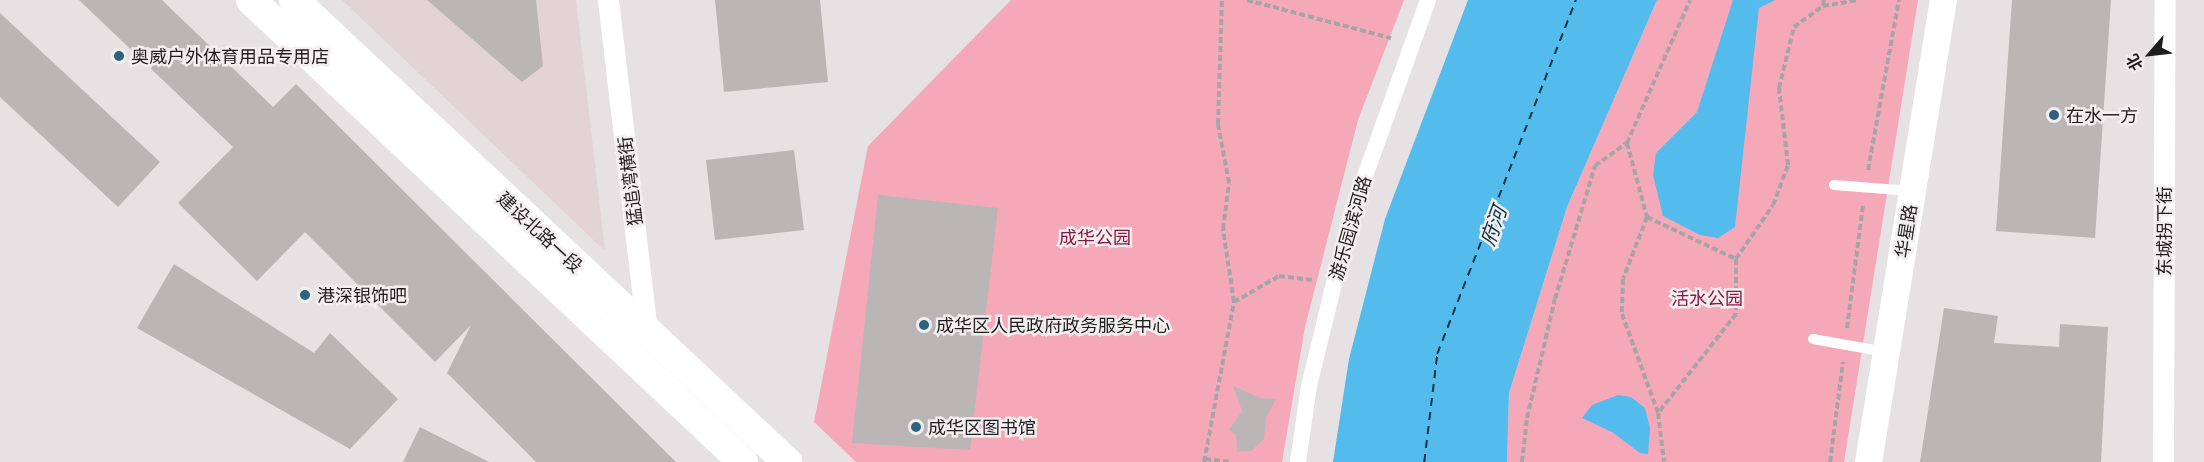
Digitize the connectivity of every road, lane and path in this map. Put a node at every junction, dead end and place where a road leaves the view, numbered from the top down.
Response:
1 (251, 0) edge
2 (294, 0) edge
3 (609, 0) edge
4 (1222, 0) edge
5 (1246, 0) edge
6 (1428, 0) edge
7 (1690, 0) edge
8 (1824, 0) edge
9 (1857, 0) edge
10 (1899, 0) edge
11 (1943, 0) edge
12 (2164, 0) edge
13 (1823, 6) junction
14 (1377, 34) dead end
15 (1627, 143) junction
16 (1834, 185) dead end
17 (1865, 189) junction
18 (1913, 191) junction
19 (1647, 217) junction
20 (1736, 259) junction
21 (1321, 282) dead end
22 (1234, 302) junction
23 (647, 331) junction
24 (1813, 339) dead end
25 (1845, 345) junction
26 (1886, 352) junction
27 (631, 356) junction
28 (1658, 413) junction
29 (1205, 460) edge
30 (743, 462) edge
31 (787, 462) edge
32 (1231, 462) edge
33 (1298, 462) edge
34 (1522, 462) edge
35 (1664, 462) edge
36 (1830, 462) edge
37 (1868, 462) edge
38 (2163, 462) edge

1 - 27 main road, 建设北路一段
2 - 23 main road, 建设北路一段
3 - 23 street, 猛追湾横街
4 - 22 path
5 - 14 path
6 - 33 street, 游乐园滨河路
7 - 15 path
8 - 13 path
9 - 13 path
10 - 17 path
11 - 18 street, 华星路
12 - 38 street, 东城拐下街
13 - 20 path
15 - 19 path
15 - 34 path
16 - 17 lane
17 - 18 lane
17 - 25 path
18 - 26 street, 华星路
19 - 20 path
19 - 28 path
20 - 28 path
21 - 22 path
22 - 29 path
23 - 27 street
23 - 31 main road, 建设北路一段
24 - 25 lane
25 - 26 lane
25 - 36 path
26 - 37 street, 华星路
27 - 30 main road, 建设北路一段
28 - 35 path
29 - 32 path

